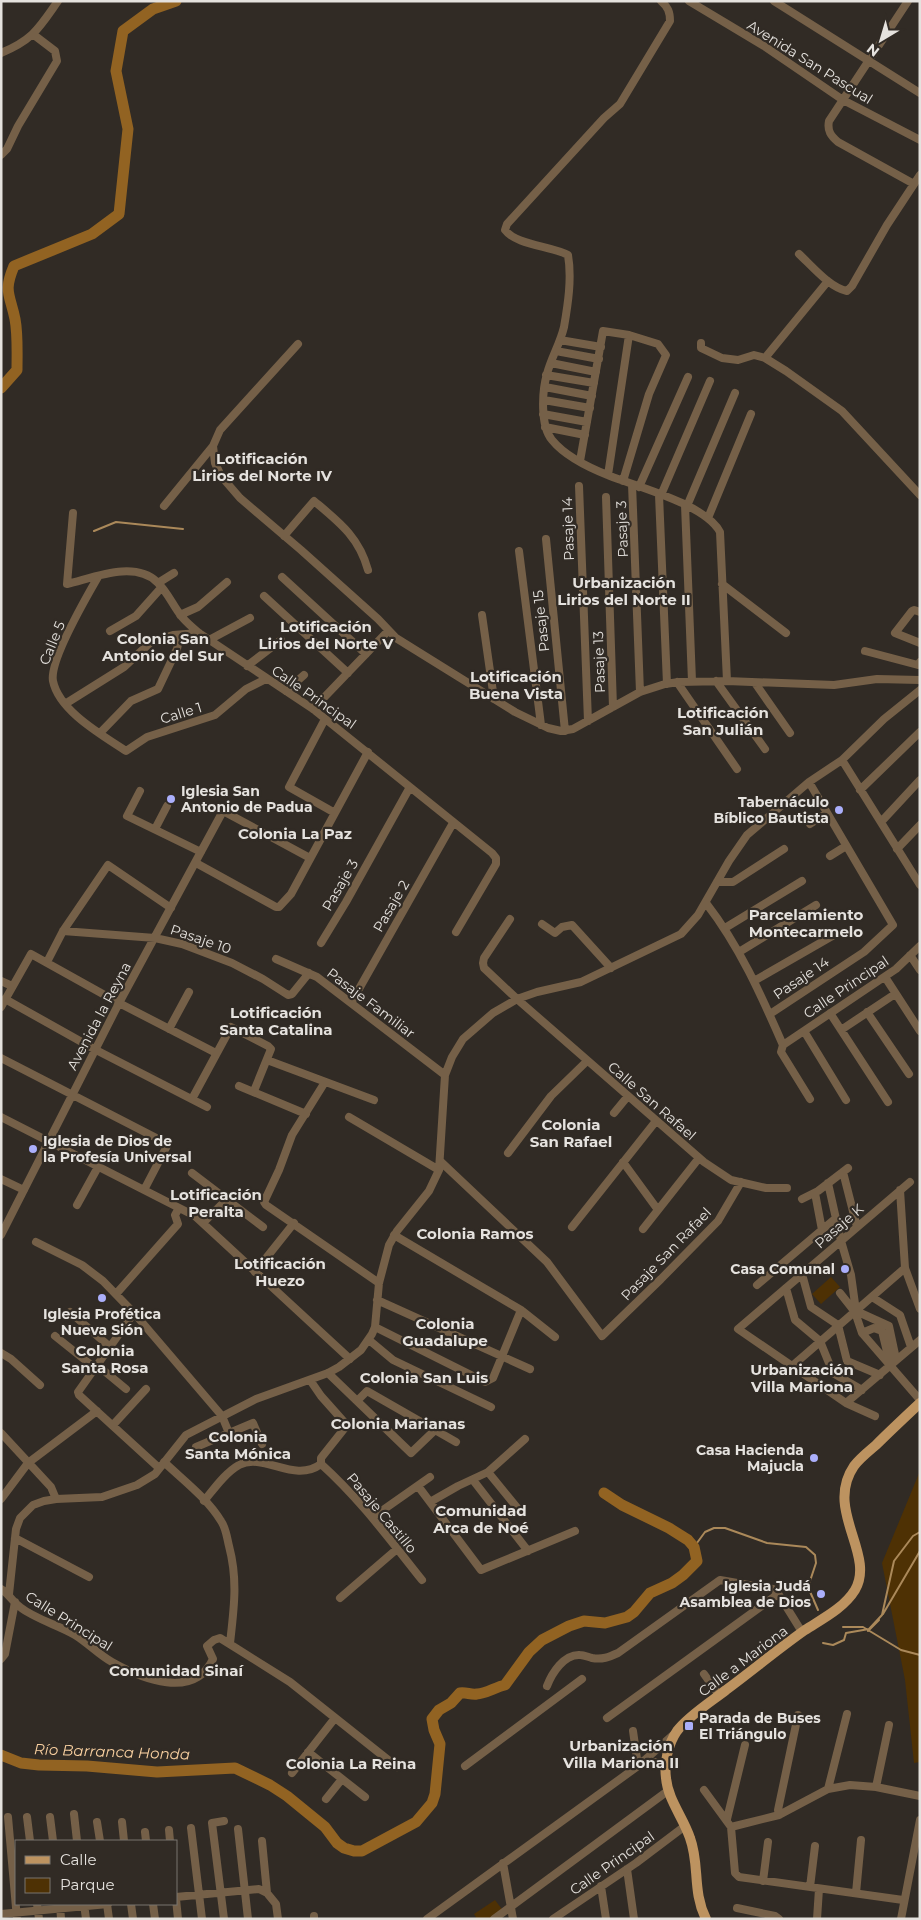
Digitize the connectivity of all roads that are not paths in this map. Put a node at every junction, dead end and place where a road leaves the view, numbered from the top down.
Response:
1 (58, 1) edge
2 (689, 1) edge
3 (774, 1) edge
4 (908, 1) edge
5 (665, 3) edge
6 (787, 5) edge
7 (34, 35) junction
8 (1, 53) edge
9 (868, 62) junction
10 (920, 93) edge
11 (843, 100) junction
12 (920, 140) edge
13 (1, 155) edge
14 (920, 175) edge
15 (914, 184) junction
16 (798, 254) dead end
17 (828, 281) junction
18 (630, 335) junction
19 (560, 340) junction
20 (701, 343) dead end
21 (298, 344) dead end
22 (601, 346) junction
23 (556, 351) junction
24 (766, 358) junction
25 (598, 359) junction
26 (551, 363) junction
27 (596, 372) junction
28 (546, 375) junction
29 (688, 377) dead end
30 (710, 382) dead end
31 (594, 383) junction
32 (545, 387) junction
33 (735, 393) dead end
34 (592, 396) junction
35 (544, 400) junction
36 (590, 408) junction
37 (543, 414) junction
38 (752, 414) dead end
39 (587, 422) junction
40 (545, 427) junction
41 (585, 434) junction
42 (213, 446) junction
43 (580, 461) junction
44 (608, 475) junction
45 (623, 481) junction
46 (579, 486) dead end
47 (636, 486) junction
48 (660, 495) junction
49 (920, 495) edge
50 (606, 497) dead end
51 (686, 505) junction
52 (164, 506) dead end
53 (74, 513) dead end
54 (708, 518) junction
55 (284, 536) junction
56 (546, 539) dead end
57 (519, 551) dead end
58 (368, 570) dead end
59 (174, 573) dead end
60 (98, 577) junction
61 (282, 578) dead end
62 (227, 582) dead end
63 (722, 584) junction
64 (160, 585) junction
65 (264, 596) dead end
66 (920, 612) edge
67 (180, 615) junction
68 (482, 615) dead end
69 (250, 618) dead end
70 (110, 631) dead end
71 (388, 631) junction
72 (786, 632) dead end
73 (199, 633) junction
74 (180, 635) junction
75 (209, 640) junction
76 (281, 640) dead end
77 (920, 643) edge
78 (865, 651) dead end
79 (366, 654) junction
80 (920, 662) edge
81 (247, 666) junction
82 (348, 673) junction
83 (304, 675) dead end
84 (266, 679) junction
85 (907, 680) junction
86 (920, 680) edge
87 (692, 681) junction
88 (716, 681) junction
89 (727, 681) junction
90 (677, 682) junction
91 (754, 683) junction
92 (667, 684) junction
93 (286, 691) junction
94 (640, 692) junction
95 (917, 692) edge
96 (494, 699) junction
97 (65, 704) junction
98 (612, 706) junction
99 (313, 709) junction
100 (326, 719) junction
101 (588, 721) junction
102 (541, 724) junction
103 (565, 730) junction
104 (920, 732) edge
105 (790, 733) dead end
106 (100, 734) junction
107 (765, 749) dead end
108 (126, 751) joint
109 (368, 752) junction
110 (842, 760) junction
111 (737, 769) dead end
112 (920, 780) edge
113 (809, 782) junction
114 (410, 787) junction
115 (860, 790) junction
116 (140, 791) dead end
117 (167, 806) dead end
118 (335, 813) junction
119 (827, 813) junction
120 (881, 822) junction
121 (453, 823) junction
122 (810, 824) dead end
123 (920, 825) edge
124 (155, 830) junction
125 (846, 846) junction
126 (784, 849) dead end
127 (897, 849) junction
128 (201, 852) junction
129 (830, 856) dead end
130 (310, 858) junction
131 (196, 862) junction
132 (917, 872) edge
133 (802, 881) dead end
134 (717, 882) junction
135 (920, 885) edge
136 (706, 903) junction
137 (816, 905) dead end
138 (171, 908) junction
139 (510, 919) dead end
140 (542, 924) dead end
141 (725, 928) junction
142 (63, 931) junction
143 (456, 932) dead end
144 (834, 935) dead end
145 (155, 938) junction
146 (321, 943) dead end
147 (920, 946) edge
148 (740, 952) junction
149 (910, 955) junction
150 (276, 959) dead end
151 (47, 962) junction
152 (611, 968) junction
153 (920, 970) edge
154 (309, 973) junction
155 (885, 976) junction
156 (1, 981) edge
157 (754, 981) junction
158 (12, 986) junction
159 (188, 992) dead end
160 (895, 994) junction
161 (5, 999) junction
162 (517, 1000) junction
163 (351, 1002) junction
164 (118, 1003) junction
165 (1, 1007) edge
166 (867, 1012) junction
167 (830, 1013) junction
168 (770, 1014) junction
169 (169, 1029) junction
170 (841, 1030) junction
171 (804, 1031) junction
172 (920, 1031) edge
173 (783, 1045) junction
174 (96, 1050) junction
175 (216, 1053) junction
176 (1, 1058) edge
177 (267, 1060) junction
178 (587, 1061) junction
179 (909, 1074) dead end
180 (445, 1075) junction
181 (325, 1082) junction
182 (239, 1086) dead end
183 (254, 1091) junction
184 (72, 1094) junction
185 (628, 1096) junction
186 (192, 1099) junction
187 (810, 1099) dead end
188 (374, 1100) dead end
189 (846, 1100) dead end
190 (888, 1102) dead end
191 (207, 1107) dead end
192 (614, 1113) dead end
193 (306, 1114) junction
194 (1, 1117) edge
195 (350, 1117) dead end
196 (656, 1121) junction
197 (48, 1141) junction
198 (508, 1153) dead end
199 (699, 1158) junction
200 (440, 1162) junction
201 (623, 1162) junction
202 (98, 1167) junction
203 (438, 1170) junction
204 (192, 1173) dead end
205 (1, 1179) edge
206 (740, 1182) junction
207 (910, 1182) dead end
208 (828, 1183) junction
209 (787, 1188) dead end
210 (24, 1190) junction
211 (144, 1190) junction
212 (900, 1190) junction
213 (815, 1193) junction
214 (802, 1199) dead end
215 (227, 1200) junction
216 (77, 1205) dead end
217 (179, 1208) junction
218 (658, 1210) junction
219 (836, 1218) junction
220 (203, 1223) junction
221 (294, 1223) junction
222 (263, 1227) dead end
223 (572, 1227) dead end
224 (858, 1227) junction
225 (643, 1229) dead end
226 (822, 1230) junction
227 (1, 1235) edge
228 (394, 1235) junction
229 (841, 1241) junction
230 (36, 1242) dead end
231 (905, 1268) junction
232 (255, 1272) junction
233 (802, 1274) junction
234 (379, 1282) junction
235 (756, 1285) dead end
236 (786, 1288) junction
237 (840, 1293) dead end
238 (116, 1294) junction
239 (872, 1297) junction
240 (377, 1300) junction
241 (918, 1305) edge
242 (521, 1310) junction
243 (855, 1311) junction
244 (70, 1312) dead end
245 (134, 1313) junction
246 (838, 1325) junction
247 (375, 1327) junction
248 (885, 1329) junction
249 (862, 1332) junction
250 (55, 1336) dead end
251 (555, 1337) dead end
252 (369, 1340) junction
253 (920, 1340) edge
254 (820, 1341) junction
255 (110, 1347) junction
256 (911, 1348) junction
257 (1, 1353) edge
258 (502, 1356) junction
259 (350, 1359) junction
260 (896, 1359) junction
261 (96, 1366) junction
262 (890, 1366) junction
263 (791, 1367) junction
264 (530, 1368) dead end
265 (328, 1373) junction
266 (880, 1375) junction
267 (310, 1380) junction
268 (40, 1386) dead end
269 (126, 1389) dead end
270 (146, 1389) dead end
271 (862, 1390) junction
272 (918, 1397) edge
273 (357, 1401) junction
274 (846, 1403) junction
275 (491, 1407) dead end
276 (97, 1411) junction
277 (222, 1416) junction
278 (875, 1416) dead end
279 (113, 1425) junction
280 (435, 1430) junction
281 (1, 1433) edge
282 (229, 1433) junction
283 (525, 1439) dead end
284 (456, 1442) dead end
285 (262, 1444) dead end
286 (196, 1447) dead end
287 (28, 1463) junction
288 (321, 1464) junction
289 (162, 1465) junction
290 (488, 1472) junction
291 (430, 1477) dead end
292 (473, 1480) junction
293 (418, 1486) junction
294 (1, 1499) edge
295 (56, 1499) junction
296 (204, 1501) junction
297 (430, 1502) junction
298 (519, 1510) dead end
299 (373, 1517) junction
300 (574, 1531) dead end
301 (15, 1538) junction
302 (397, 1549) junction
303 (528, 1550) junction
304 (89, 1577) dead end
305 (422, 1580) dead end
306 (1, 1589) edge
307 (10, 1594) junction
308 (774, 1597) dead end
309 (340, 1598) dead end
310 (15, 1602) junction
311 (802, 1632) junction
312 (230, 1643) junction
313 (1, 1659) edge
314 (704, 1674) dead end
315 (582, 1679) dead end
316 (547, 1686) dead end
317 (719, 1695) junction
318 (847, 1714) dead end
319 (798, 1716) dead end
320 (335, 1718) junction
321 (607, 1718) dead end
322 (889, 1725) dead end
323 (633, 1731) dead end
324 (676, 1732) junction
325 (745, 1745) dead end
326 (308, 1752) junction
327 (641, 1763) junction
328 (465, 1766) dead end
329 (397, 1768) dead end
330 (666, 1769) junction
331 (292, 1773) dead end
332 (342, 1779) junction
333 (876, 1787) junction
334 (828, 1789) junction
335 (669, 1790) junction
336 (704, 1790) dead end
337 (920, 1796) edge
338 (365, 1798) dead end
339 (326, 1799) dead end
340 (74, 1814) dead end
341 (779, 1815) junction
342 (8, 1817) dead end
343 (27, 1817) dead end
344 (50, 1817) dead end
345 (727, 1819) junction
346 (920, 1820) edge
347 (224, 1821) dead end
348 (97, 1822) dead end
349 (122, 1822) dead end
350 (685, 1826) junction
351 (731, 1827) junction
352 (191, 1828) dead end
353 (169, 1830) dead end
354 (238, 1830) dead end
355 (145, 1832) dead end
356 (30, 1840) edge
357 (53, 1840) edge
358 (77, 1840) edge
359 (100, 1840) edge
360 (124, 1840) edge
361 (146, 1840) edge
362 (170, 1840) edge
363 (861, 1840) dead end
364 (262, 1841) dead end
365 (768, 1842) dead end
366 (815, 1846) dead end
367 (503, 1863) junction
368 (627, 1869) junction
369 (764, 1881) junction
370 (601, 1886) junction
371 (810, 1887) junction
372 (819, 1889) junction
373 (244, 1891) junction
374 (856, 1892) junction
375 (221, 1893) junction
376 (267, 1893) junction
377 (15, 1894) edge
378 (199, 1895) junction
379 (178, 1898) edge
380 (903, 1900) junction
381 (84, 1905) edge
382 (108, 1905) edge
383 (131, 1905) edge
384 (153, 1905) edge
385 (177, 1905) edge
386 (60, 1906) edge
387 (511, 1906) junction
388 (737, 1908) dead end
389 (38, 1911) edge
390 (1, 1914) edge
391 (17, 1916) edge
392 (561, 1916) edge
393 (61, 1919) edge
394 (86, 1919) edge
395 (109, 1919) edge
396 (133, 1919) edge
397 (155, 1919) edge
398 (178, 1919) edge
399 (202, 1919) edge
400 (224, 1919) edge
401 (248, 1919) edge
402 (278, 1919) edge
403 (427, 1919) edge
404 (494, 1919) edge
405 (512, 1919) edge
406 (553, 1919) edge
407 (606, 1919) edge
408 (634, 1919) edge
409 (706, 1919) edge
410 (779, 1919) edge
411 (817, 1919) edge
412 (901, 1919) edge

1 - 7 street
2 - 11 street, Avenida San Pascual
3 - 6 street
4 - 9 street
5 - 19 street
6 - 9 street
7 - 8 street
7 - 13 street
9 - 10 street
9 - 11 street
11 - 12 street, Avenida San Pascual
11 - 15 street
14 - 15 street
15 - 17 street
16 - 17 street
17 - 24 street
18 - 22 street
18 - 44 street
18 - 45 street
19 - 22 street
19 - 23 street
20 - 24 street
21 - 42 street
22 - 25 street
23 - 25 street
23 - 26 street
24 - 49 street
25 - 27 street
26 - 27 street
26 - 28 street
27 - 31 street
28 - 31 street
28 - 32 street
29 - 47 street
30 - 48 street
31 - 34 street
32 - 34 street
32 - 35 street
33 - 51 street
34 - 36 street
35 - 36 street
35 - 37 street
36 - 39 street
37 - 39 street
37 - 40 street
38 - 54 street
39 - 41 street
40 - 41 street
40 - 43 street
41 - 43 street
42 - 52 street
42 - 55 street
43 - 44 street
44 - 45 street
45 - 47 street
46 - 101 street, Pasaje 14
47 - 48 street
47 - 94 street, Pasaje 3
48 - 51 street
48 - 92 street
50 - 98 street, Pasaje 13
51 - 54 street
51 - 87 street
53 - 60 street, Calle Principal
54 - 63 street
55 - 58 street
55 - 71 street
56 - 103 street, Pasaje 15
57 - 102 street
59 - 64 street
60 - 64 street, Calle Principal
60 - 97 street, Calle 5
61 - 79 street
62 - 67 street
63 - 72 street
63 - 89 street
64 - 67 street, Calle Principal
64 - 70 street
65 - 82 street
66 - 77 street
67 - 73 street, Calle Principal
68 - 96 street
69 - 75 street
71 - 79 street
71 - 96 street
73 - 74 street
73 - 75 street, Calle Principal
74 - 97 street
74 - 106 street
75 - 81 street, Calle Principal
76 - 81 street
78 - 80 street
79 - 82 street
81 - 84 street, Calle Principal
82 - 99 street
83 - 93 street
84 - 93 street, Calle Principal
84 - 108 street, Calle 1
85 - 86 street
85 - 91 street
85 - 95 street
87 - 88 street
87 - 90 street
88 - 89 street
88 - 107 street
89 - 91 street
90 - 92 street
90 - 111 street
91 - 105 street
92 - 94 street
93 - 99 street, Calle Principal
94 - 98 street
95 - 110 street
96 - 102 street
97 - 106 street, Calle 5
98 - 101 street
99 - 100 street, Calle Principal
100 - 109 street, Calle Principal
100 - 118 street
101 - 103 street
102 - 103 street
104 - 115 street
106 - 108 street, Calle 5
109 - 114 street, Calle Principal
109 - 118 street
110 - 113 street
110 - 115 street
112 - 120 street
113 - 119 street
113 - 134 street
114 - 121 street, Calle Principal
114 - 146 street, Pasaje 3
115 - 120 street
116 - 124 street
117 - 124 street
118 - 130 street
119 - 122 street
119 - 125 street
120 - 127 street
121 - 143 street, Calle Principal
121 - 163 street, Pasaje 2
123 - 127 street
124 - 128 street
125 - 129 street
125 - 168 street, Pasaje 14
126 - 134 street
127 - 132 street
128 - 130 street, Avenida la Reyna
128 - 131 street, Avenida la Reyna
130 - 131 street
131 - 138 street, Avenida la Reyna
132 - 135 street
133 - 141 street
134 - 136 street
136 - 141 street
136 - 152 street
137 - 148 street
138 - 142 street
138 - 145 street, Avenida la Reyna
139 - 162 street
140 - 152 street
141 - 148 street
142 - 145 street, Pasaje 10
142 - 151 street
144 - 157 street
145 - 154 street, Pasaje 10
145 - 164 street, Avenida la Reyna
147 - 149 street, Calle Principal
148 - 157 street
149 - 153 street
149 - 155 street, Calle Principal
150 - 154 street, Pasaje Familiar
151 - 158 street
151 - 164 street
152 - 162 street
154 - 163 street, Pasaje Familiar
155 - 160 street
155 - 167 street, Calle Principal
156 - 158 street
157 - 168 street
158 - 161 street
159 - 169 street
160 - 166 street
160 - 172 street
161 - 165 street
161 - 174 street
162 - 178 street, Calle San Rafael
162 - 180 street
163 - 180 street, Pasaje Familiar
164 - 169 street
164 - 174 street, Avenida la Reyna
166 - 170 street
166 - 179 street
167 - 170 street
167 - 171 street, Calle Principal
168 - 173 street
169 - 175 street
170 - 190 street
171 - 173 street, Calle Principal
171 - 189 street
173 - 187 street
174 - 184 street, Avenida la Reyna
174 - 186 street
175 - 177 street
175 - 186 street
176 - 184 street
177 - 181 street
177 - 183 street
178 - 185 street, Calle San Rafael
178 - 198 street
180 - 200 street
181 - 188 street
181 - 193 street
182 - 183 street
183 - 193 street
184 - 197 street, Avenida la Reyna
184 - 211 street
185 - 192 street
185 - 196 street, Calle San Rafael
186 - 191 street
193 - 221 street
194 - 197 street
195 - 203 street
196 - 199 street, Calle San Rafael
196 - 201 street
197 - 202 street
197 - 210 street, Avenida la Reyna
199 - 206 street, Calle San Rafael
199 - 218 street
200 - 203 street
200 - 206 street, Pasaje San Rafael
201 - 218 street
201 - 223 street
202 - 211 street
202 - 216 street
203 - 228 street
204 - 215 street
205 - 210 street
206 - 209 street, Calle San Rafael
207 - 212 street, Pasaje K
208 - 213 street
208 - 219 street
208 - 224 street
210 - 227 street, Avenida la Reyna
211 - 217 street
212 - 224 street, Pasaje K
212 - 231 street
213 - 214 street
213 - 226 street
215 - 220 street
215 - 222 street
217 - 220 street
217 - 238 street
218 - 225 street
219 - 226 street
219 - 229 street
220 - 232 street
221 - 232 street
221 - 234 street
224 - 229 street, Pasaje K
226 - 235 street
228 - 234 street
228 - 242 street
229 - 233 street, Pasaje K
229 - 243 street
230 - 238 street
231 - 239 street
231 - 241 street
232 - 259 street
233 - 236 street, Pasaje K
233 - 246 street
234 - 240 street
236 - 254 street
236 - 263 street, Pasaje K
237 - 243 street
238 - 245 street
239 - 243 street
239 - 256 street
240 - 247 street
240 - 258 street
242 - 251 street
242 - 258 street
243 - 246 street
243 - 248 street
243 - 249 street
244 - 255 street
245 - 255 street
245 - 277 street
246 - 254 street
246 - 266 street
247 - 252 street
247 - 258 street
248 - 249 street
248 - 260 street
248 - 262 street
249 - 262 street
250 - 261 street
252 - 259 street
252 - 275 street
253 - 256 street
254 - 263 street
254 - 271 street
255 - 261 street
256 - 260 street
257 - 268 street
258 - 264 street
259 - 265 street
260 - 262 street
261 - 269 street
261 - 276 street
262 - 266 street
262 - 272 street
263 - 274 street
265 - 267 street
265 - 273 street
266 - 271 street
267 - 277 street
267 - 288 street
270 - 279 street
271 - 274 street
272 - 311 main road, Calle a Mariona
273 - 280 street
273 - 280 street
274 - 278 street
276 - 279 street
276 - 287 street
277 - 282 street
277 - 289 street
279 - 289 street
280 - 284 street
281 - 287 street
282 - 285 street
282 - 286 street
283 - 290 street
287 - 294 street
287 - 295 street
288 - 296 street
288 - 299 street, Pasaje Castillo
289 - 295 street
289 - 296 street
290 - 292 street
290 - 298 street
291 - 293 street
292 - 297 street
292 - 303 street
293 - 297 street
293 - 299 street
295 - 301 street
296 - 312 street
297 - 303 street
299 - 302 street, Pasaje Castillo
300 - 303 street
301 - 304 street
301 - 307 street
302 - 305 street, Pasaje Castillo
302 - 309 street
306 - 307 street
307 - 310 street, Calle Principal
308 - 321 street
310 - 312 street, Calle Principal
310 - 313 street
311 - 316 street
311 - 317 main road, Calle a Mariona
312 - 320 street
314 - 317 street
315 - 328 street
317 - 324 main road, Calle a Mariona
318 - 334 street
319 - 341 street
320 - 326 street
320 - 329 street
322 - 333 street
323 - 327 street
324 - 327 street
324 - 330 main road
325 - 345 street
326 - 331 street
326 - 332 street
327 - 330 street
327 - 367 street
330 - 335 main road
332 - 338 street
332 - 339 street
333 - 334 street
333 - 337 street
334 - 341 street
335 - 350 main road
335 - 387 street
336 - 345 street
340 - 358 street
341 - 351 street
342 - 377 street
343 - 356 street
344 - 357 street
345 - 351 street
346 - 380 street
347 - 375 street
348 - 359 street
349 - 360 street
350 - 368 street, Calle Principal
350 - 409 main road
351 - 369 street
352 - 378 street
353 - 362 street
354 - 373 street
355 - 361 street
363 - 374 street
364 - 376 street
365 - 369 street
366 - 371 street
367 - 387 street
367 - 403 street
368 - 370 street, Calle Principal
368 - 408 street
369 - 371 street
370 - 392 street, Calle Principal
370 - 407 street
371 - 372 street
372 - 374 street
372 - 411 street
373 - 375 street
373 - 376 street
373 - 401 street
374 - 380 street
375 - 378 street
375 - 400 street
376 - 402 street
378 - 379 street
378 - 399 street
380 - 412 street
381 - 386 street
381 - 394 street
382 - 395 street
383 - 396 street
384 - 397 street
385 - 398 street
386 - 389 street
386 - 393 street
387 - 404 street
387 - 405 street
388 - 410 street
389 - 391 street
390 - 391 street
392 - 406 street, Calle Principal

